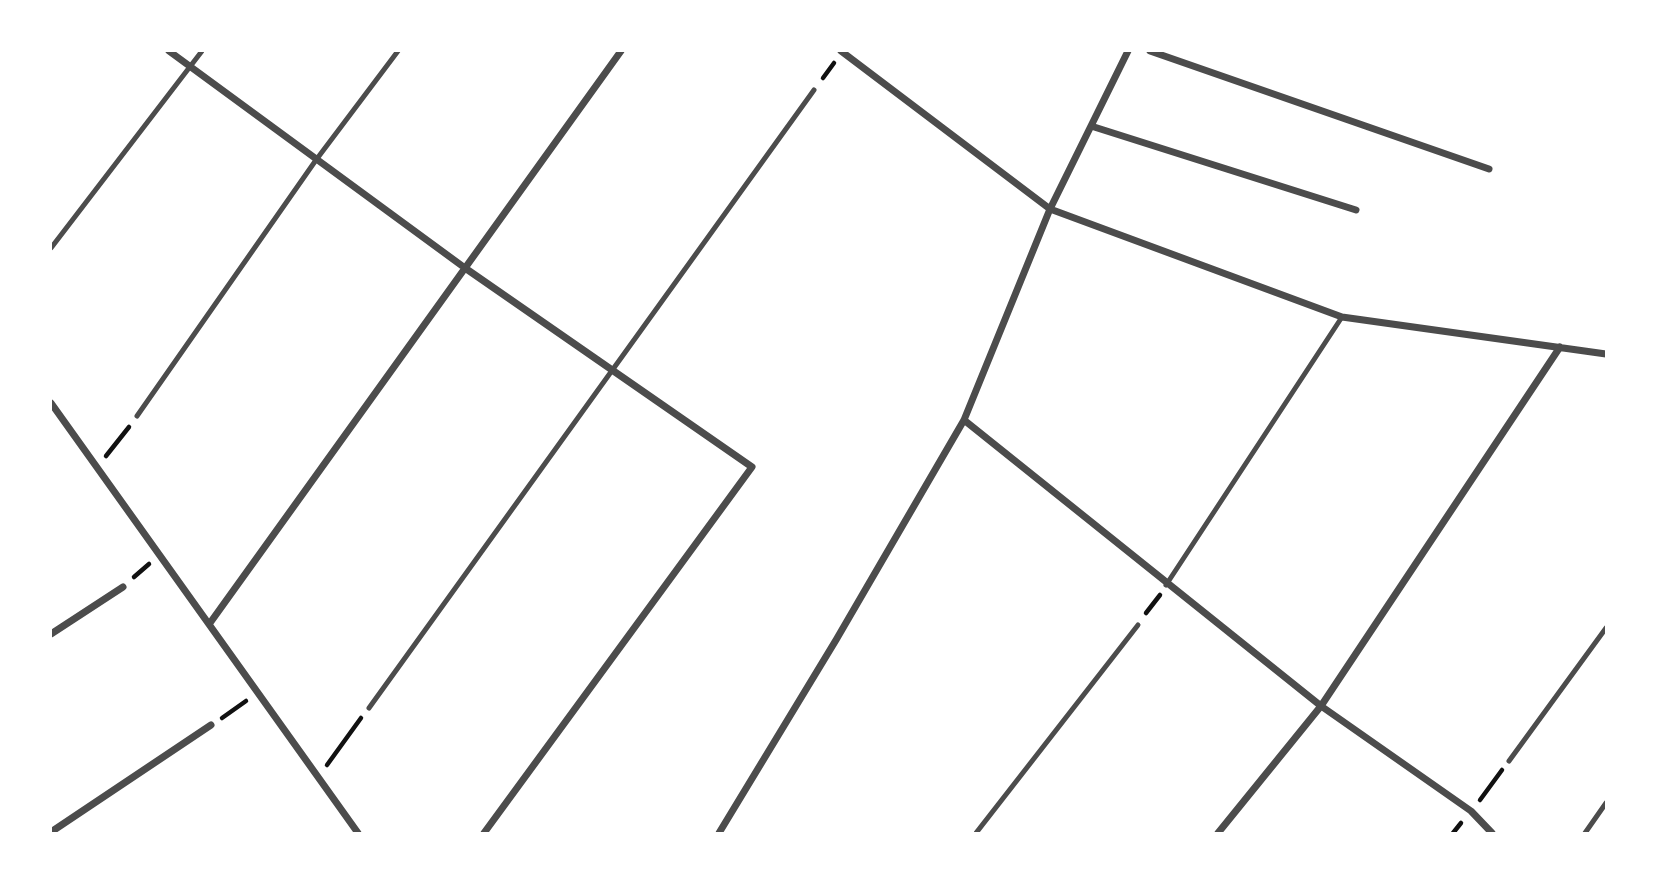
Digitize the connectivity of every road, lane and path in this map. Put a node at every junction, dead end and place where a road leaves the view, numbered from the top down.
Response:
1 (169, 51) edge
2 (202, 51) edge
3 (398, 51) edge
4 (621, 51) edge
5 (842, 51) edge
6 (1128, 51) edge
7 (1150, 51) edge
8 (191, 66) junction
9 (814, 90) joint
10 (1091, 126) junction
11 (316, 160) junction
12 (1489, 169) dead end
13 (1050, 209) junction
14 (1356, 210) dead end
15 (51, 248) edge
16 (465, 268) junction
17 (1342, 317) junction
18 (1560, 347) junction
19 (1606, 354) edge
20 (610, 371) junction
21 (51, 403) edge
22 (54, 415) edge
23 (137, 416) joint
24 (964, 420) junction
25 (97, 467) junction
26 (160, 554) junction
27 (1166, 585) junction
28 (122, 587) joint
29 (210, 623) junction
30 (1138, 625) joint
31 (1606, 628) edge
32 (51, 634) edge
33 (258, 692) junction
34 (1321, 706) junction
35 (369, 708) joint
36 (211, 725) joint
37 (1509, 761) joint
38 (318, 777) junction
39 (1606, 803) edge
40 (1471, 811) junction
41 (51, 832) edge
42 (358, 833) edge
43 (484, 833) edge
44 (719, 833) edge
45 (976, 833) edge
46 (1218, 833) edge
47 (1492, 833) edge
48 (1585, 833) edge

1 - 8 street
2 - 8 lane
3 - 11 lane
4 - 16 street
5 - 9 path
5 - 13 street
6 - 10 street
7 - 12 street
8 - 11 street
8 - 15 lane
9 - 20 lane
10 - 13 street
10 - 14 street
11 - 16 street
11 - 23 lane
13 - 17 street
13 - 24 street
16 - 20 street
16 - 29 street
17 - 18 street
17 - 27 lane
18 - 19 street
18 - 34 street
20 - 35 lane
20 - 43 street
21 - 22 street
22 - 25 street
23 - 25 path
24 - 27 street
24 - 44 street
25 - 26 street
26 - 28 path
26 - 29 street
27 - 30 path
27 - 34 street
28 - 32 street
29 - 33 street
30 - 45 lane
31 - 37 lane
33 - 36 path
33 - 38 street
34 - 40 street
34 - 46 street
35 - 38 path
36 - 41 street
37 - 40 path
38 - 42 street
39 - 48 lane
40 - 47 street

